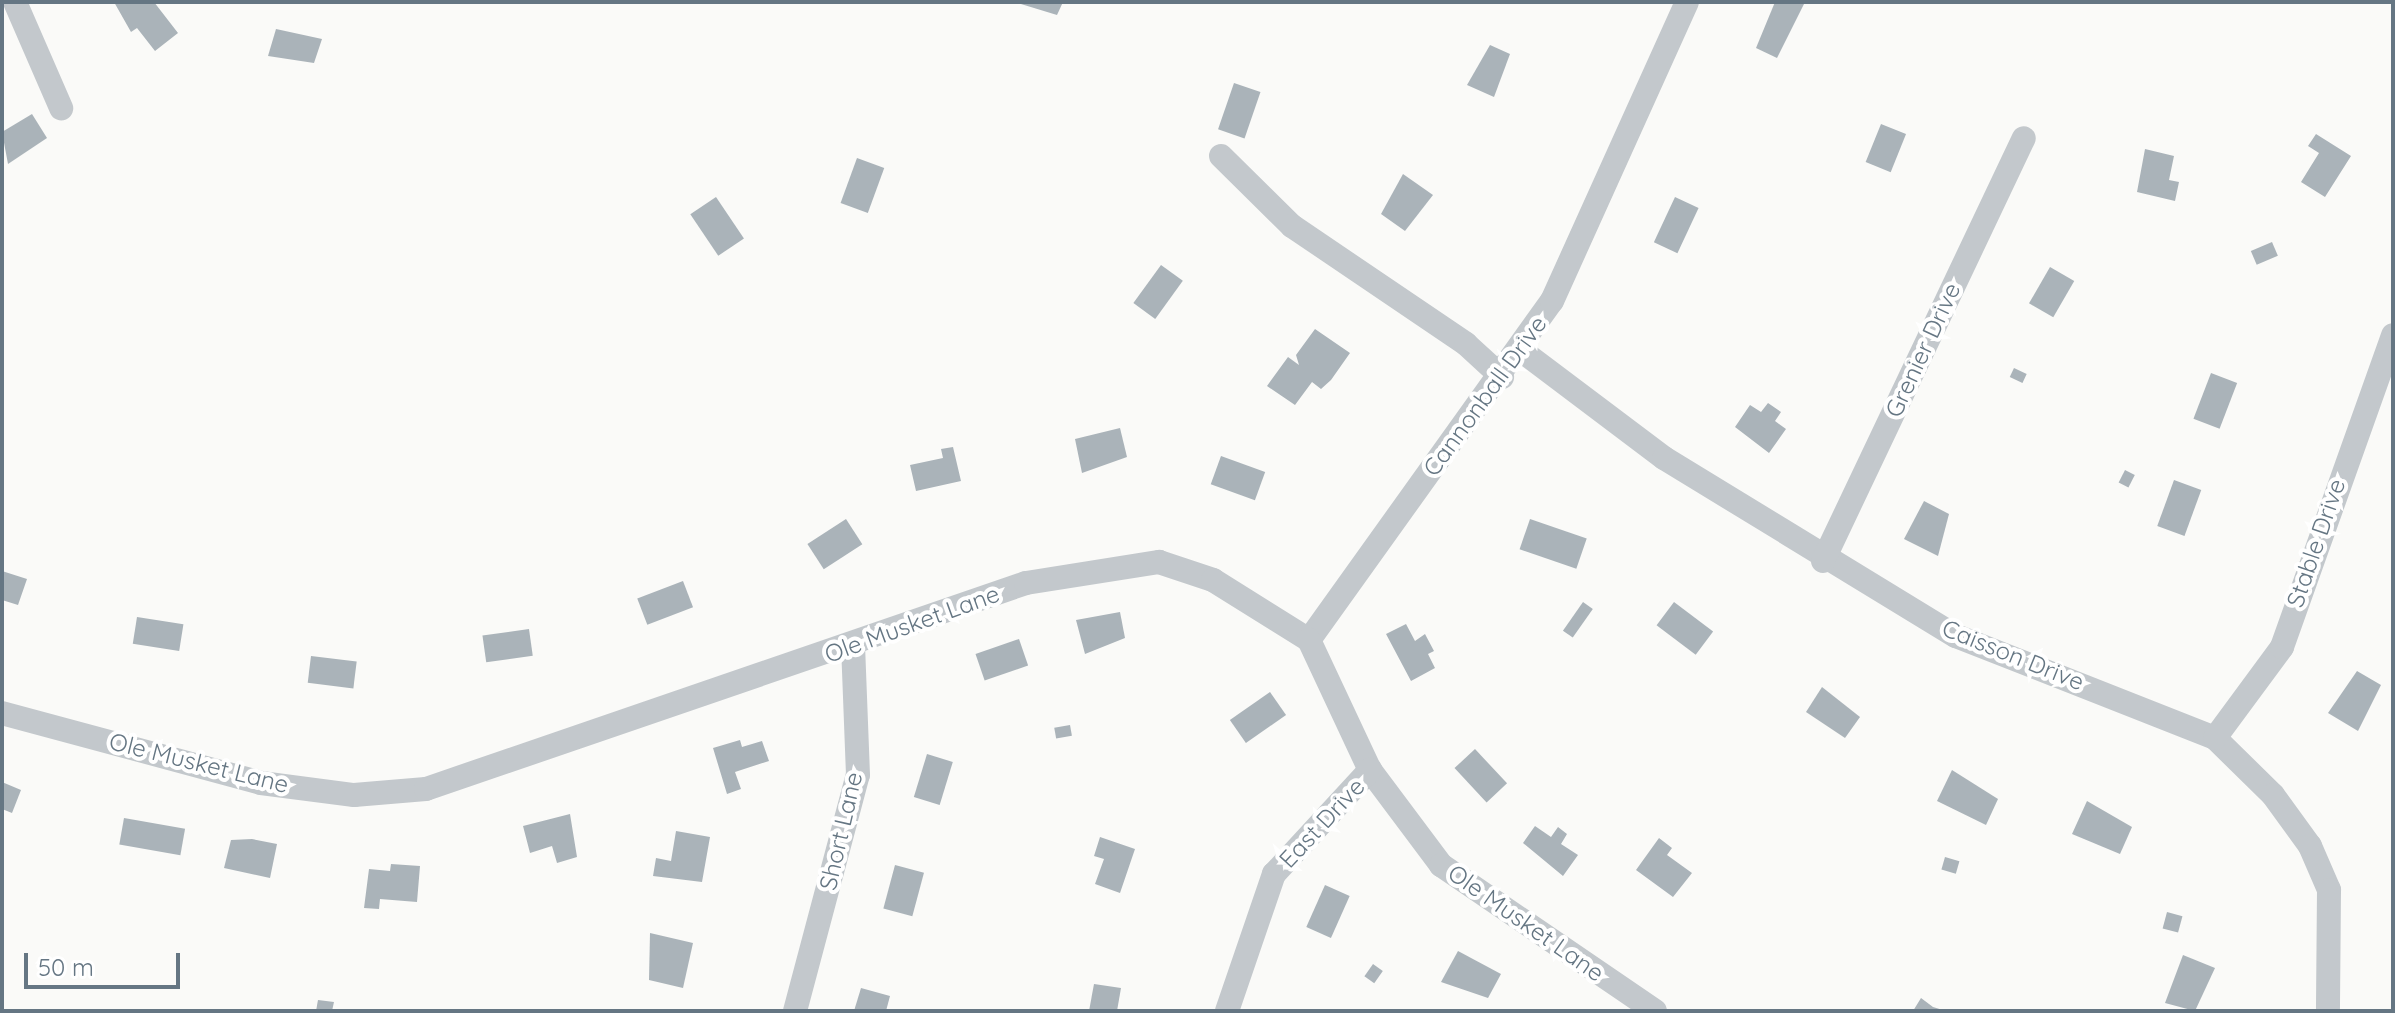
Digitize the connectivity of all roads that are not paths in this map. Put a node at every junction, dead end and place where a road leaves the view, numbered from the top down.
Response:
1 (15, 2) edge
2 (1687, 2) edge
3 (61, 108) dead end
4 (2024, 138) dead end
5 (1221, 156) dead end
6 (2393, 335) edge
7 (1522, 351) junction
8 (1502, 377) junction
9 (1823, 561) junction
10 (1309, 640) junction
11 (853, 646) junction
12 (2, 713) edge
13 (2215, 738) junction
14 (1370, 770) junction
15 (795, 1011) edge
16 (1227, 1011) edge
17 (1655, 1011) edge
18 (2328, 1011) edge

1 - 3 street
2 - 7 street, Cannonball Drive
4 - 9 street, Grenier Drive
5 - 8 street
6 - 13 street, Stable Drive
7 - 8 street, Cannonball Drive
7 - 9 street, Caisson Drive
8 - 10 street, Cannonball Drive
9 - 13 street, Caisson Drive
10 - 11 street, Ole Musket Lane
10 - 14 street, Ole Musket Lane
11 - 12 street, Ole Musket Lane
11 - 15 street, Short Lane
13 - 18 street, Caisson Drive
14 - 16 street, East Drive
14 - 17 street, Ole Musket Lane

